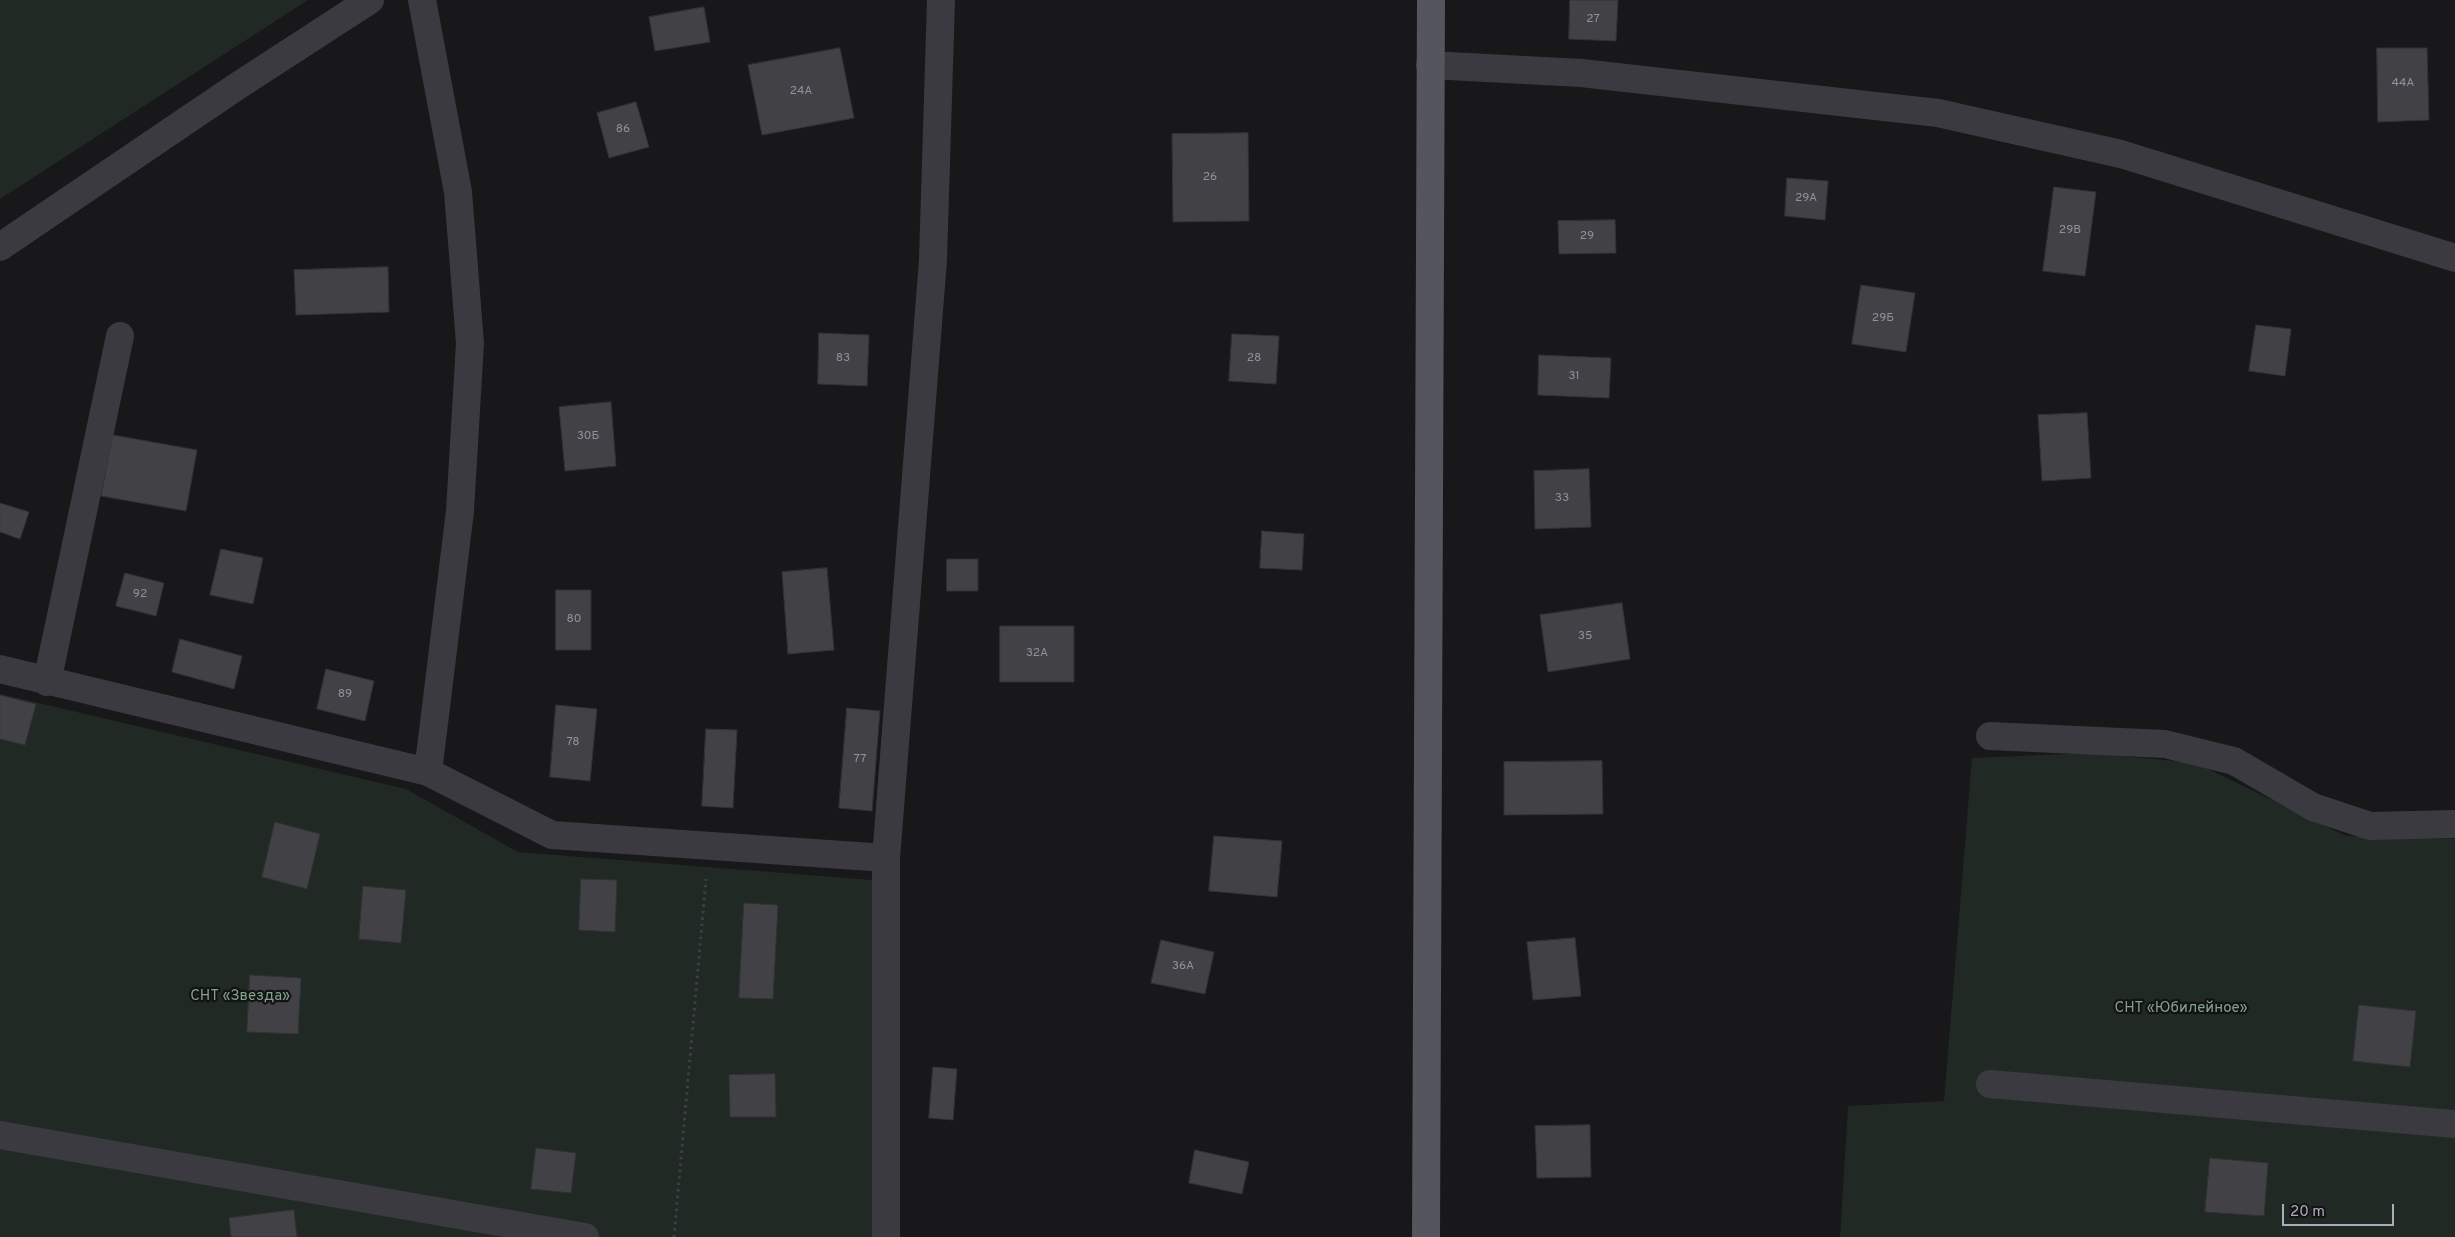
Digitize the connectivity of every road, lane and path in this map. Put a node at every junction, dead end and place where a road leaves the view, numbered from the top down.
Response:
1 (370, 0) edge
2 (422, 0) edge
3 (941, 0) edge
4 (1431, 0) edge
5 (1430, 65) junction
6 (0, 247) edge
7 (2455, 258) edge
8 (120, 336) dead end
9 (0, 669) edge
10 (47, 682) junction
11 (1990, 736) dead end
12 (428, 772) junction
13 (2455, 824) edge
14 (709, 846) junction
15 (886, 858) junction
16 (1990, 1084) dead end
17 (2455, 1124) edge
18 (0, 1135) edge
19 (585, 1237) edge
20 (674, 1237) edge
21 (886, 1237) edge
22 (1426, 1237) edge

1 - 6 street
2 - 12 street
3 - 15 street
4 - 5 main road
5 - 7 street
5 - 22 main road
8 - 10 street
9 - 10 street
10 - 12 street
11 - 13 street
12 - 14 street
14 - 15 street
14 - 20 path
15 - 21 street
16 - 17 street
18 - 19 street

